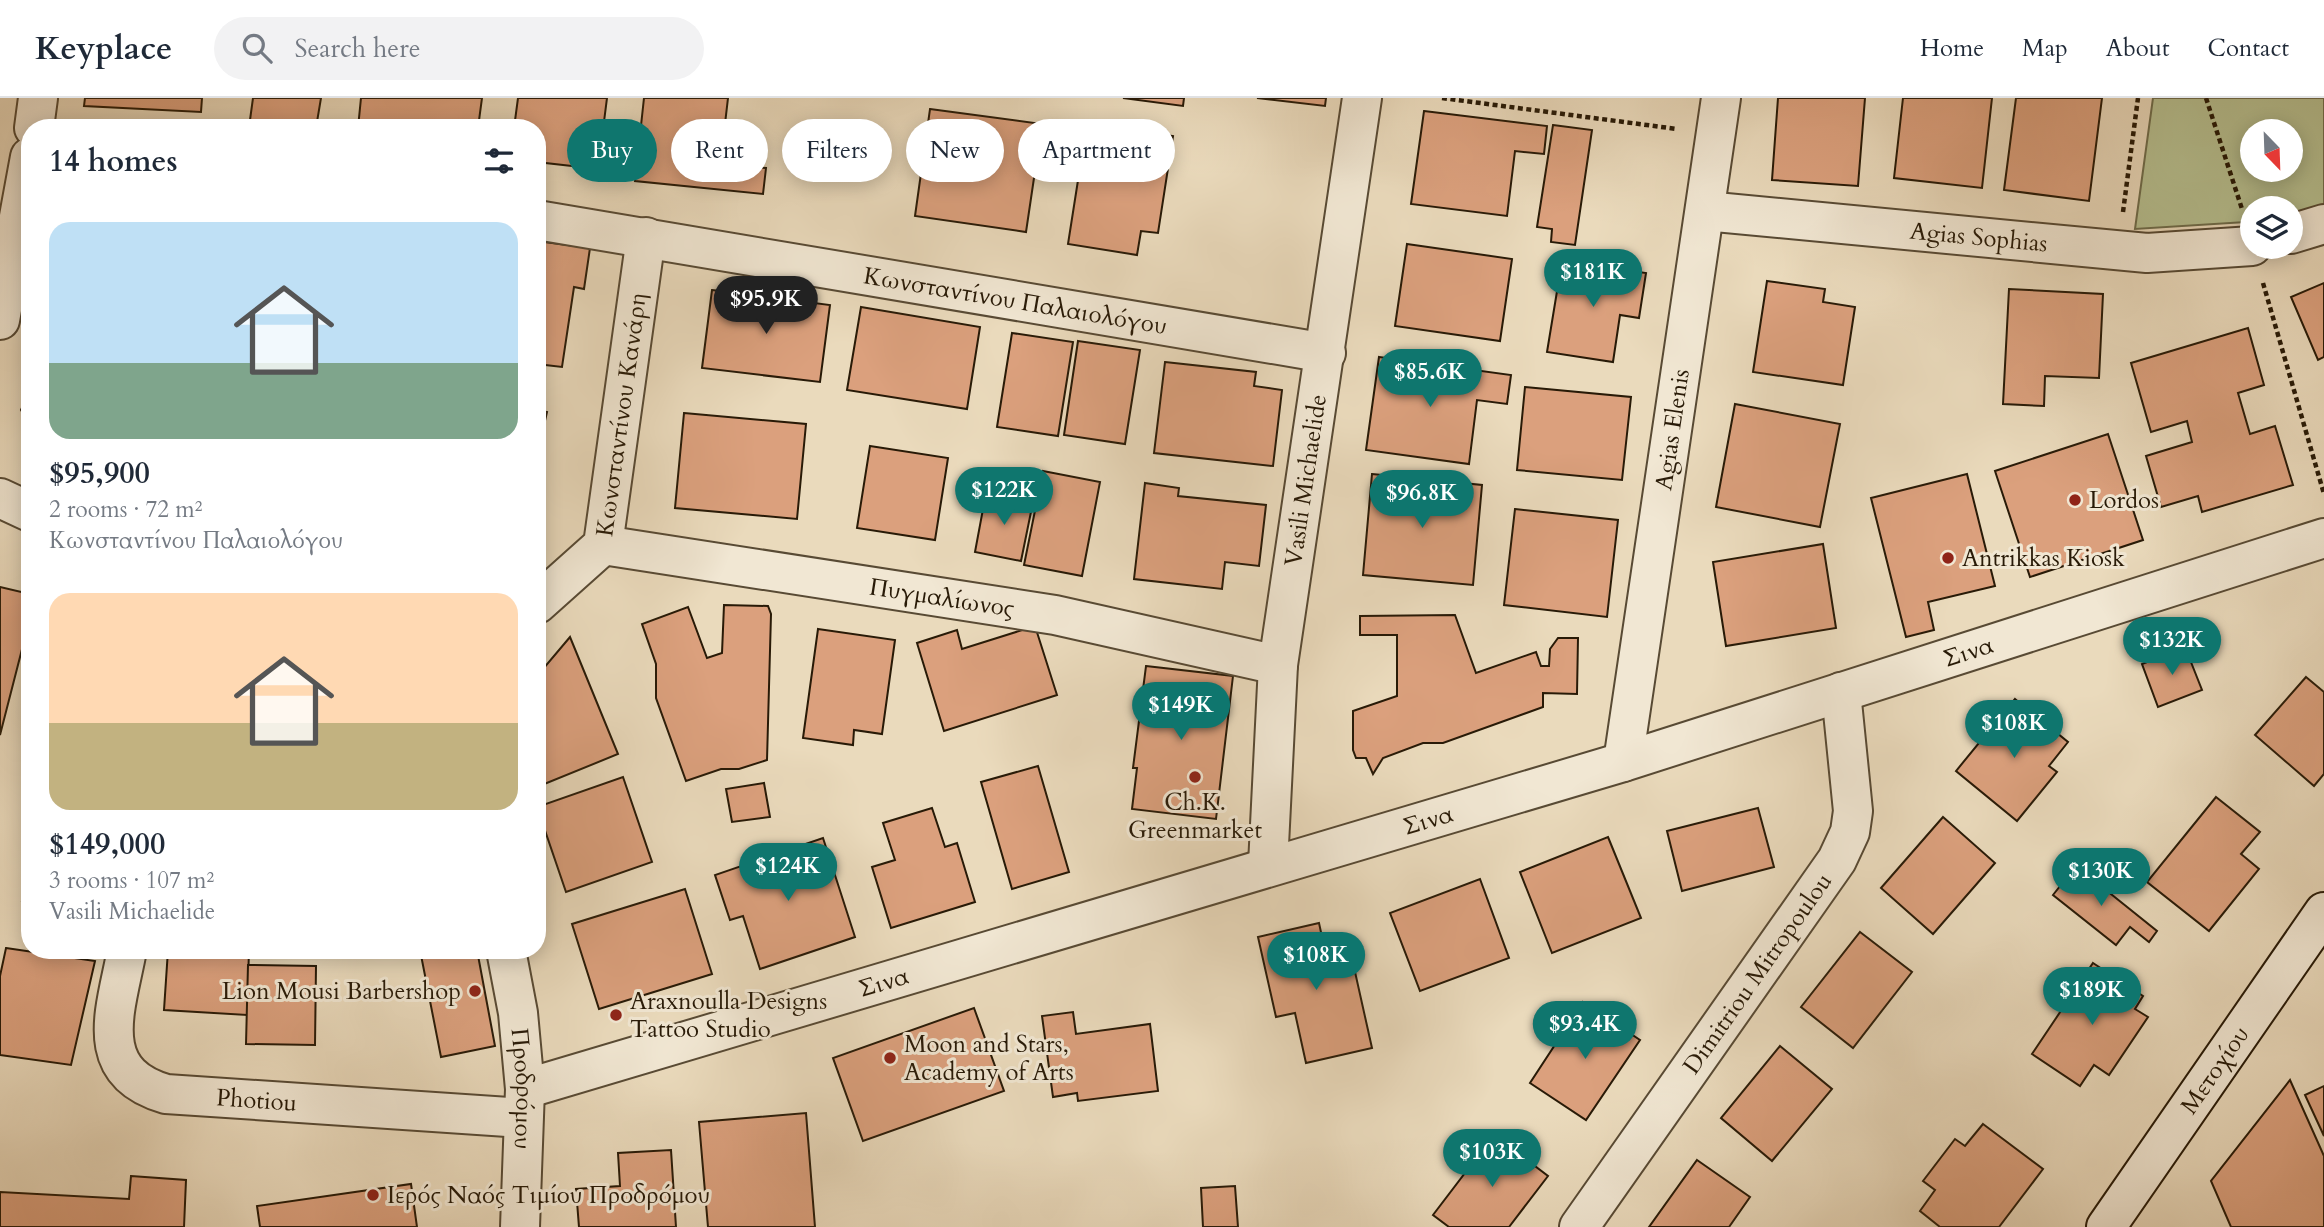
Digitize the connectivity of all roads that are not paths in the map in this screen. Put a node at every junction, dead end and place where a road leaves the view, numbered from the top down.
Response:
1 (38, 98) edge
2 (1362, 98) edge
3 (1718, 116) edge
4 (35, 119) edge
5 (21, 205) edge
6 (1704, 211) junction
7 (546, 221) edge
8 (2324, 224) edge
9 (2303, 230) edge
10 (646, 237) junction
11 (2240, 248) edge
12 (0, 320) edge
13 (1326, 353) junction
14 (2324, 538) edge
15 (603, 545) junction
16 (546, 596) edge
17 (1278, 665) junction
18 (1841, 692) junction
19 (1623, 762) junction
20 (1268, 865) junction
21 (2324, 912) edge
22 (125, 959) edge
23 (508, 959) edge
24 (524, 1104) junction
25 (520, 1227) edge
26 (1579, 1227) edge
27 (2106, 1227) edge

1 - 4 street
2 - 13 street, Vasili Michaelide
3 - 6 street, Agias Elenis
5 - 12 street
6 - 11 street, Agias Sophias
6 - 19 street, Agias Elenis
7 - 10 street, Κωνσταντίνου Παλαιολόγου
8 - 9 street
10 - 13 street, Κωνσταντίνου Παλαιολόγου
10 - 15 street, Κωνσταντίνου Κανάρη
13 - 17 street, Vasili Michaelide
14 - 18 street, Σινα
15 - 16 street, Κωνσταντίνου Κανάρη
15 - 17 street, Πυγμαλίωνος
17 - 20 street, Vasili Michaelide
18 - 19 street, Σινα
18 - 26 street, Dimitriou Mitropoulou
19 - 20 street, Σινα
20 - 24 street, Σινα
21 - 27 street, Μετοχίου
22 - 24 street, Photiou
23 - 24 street, Προδρόμου
24 - 25 street, Προδρόμου

